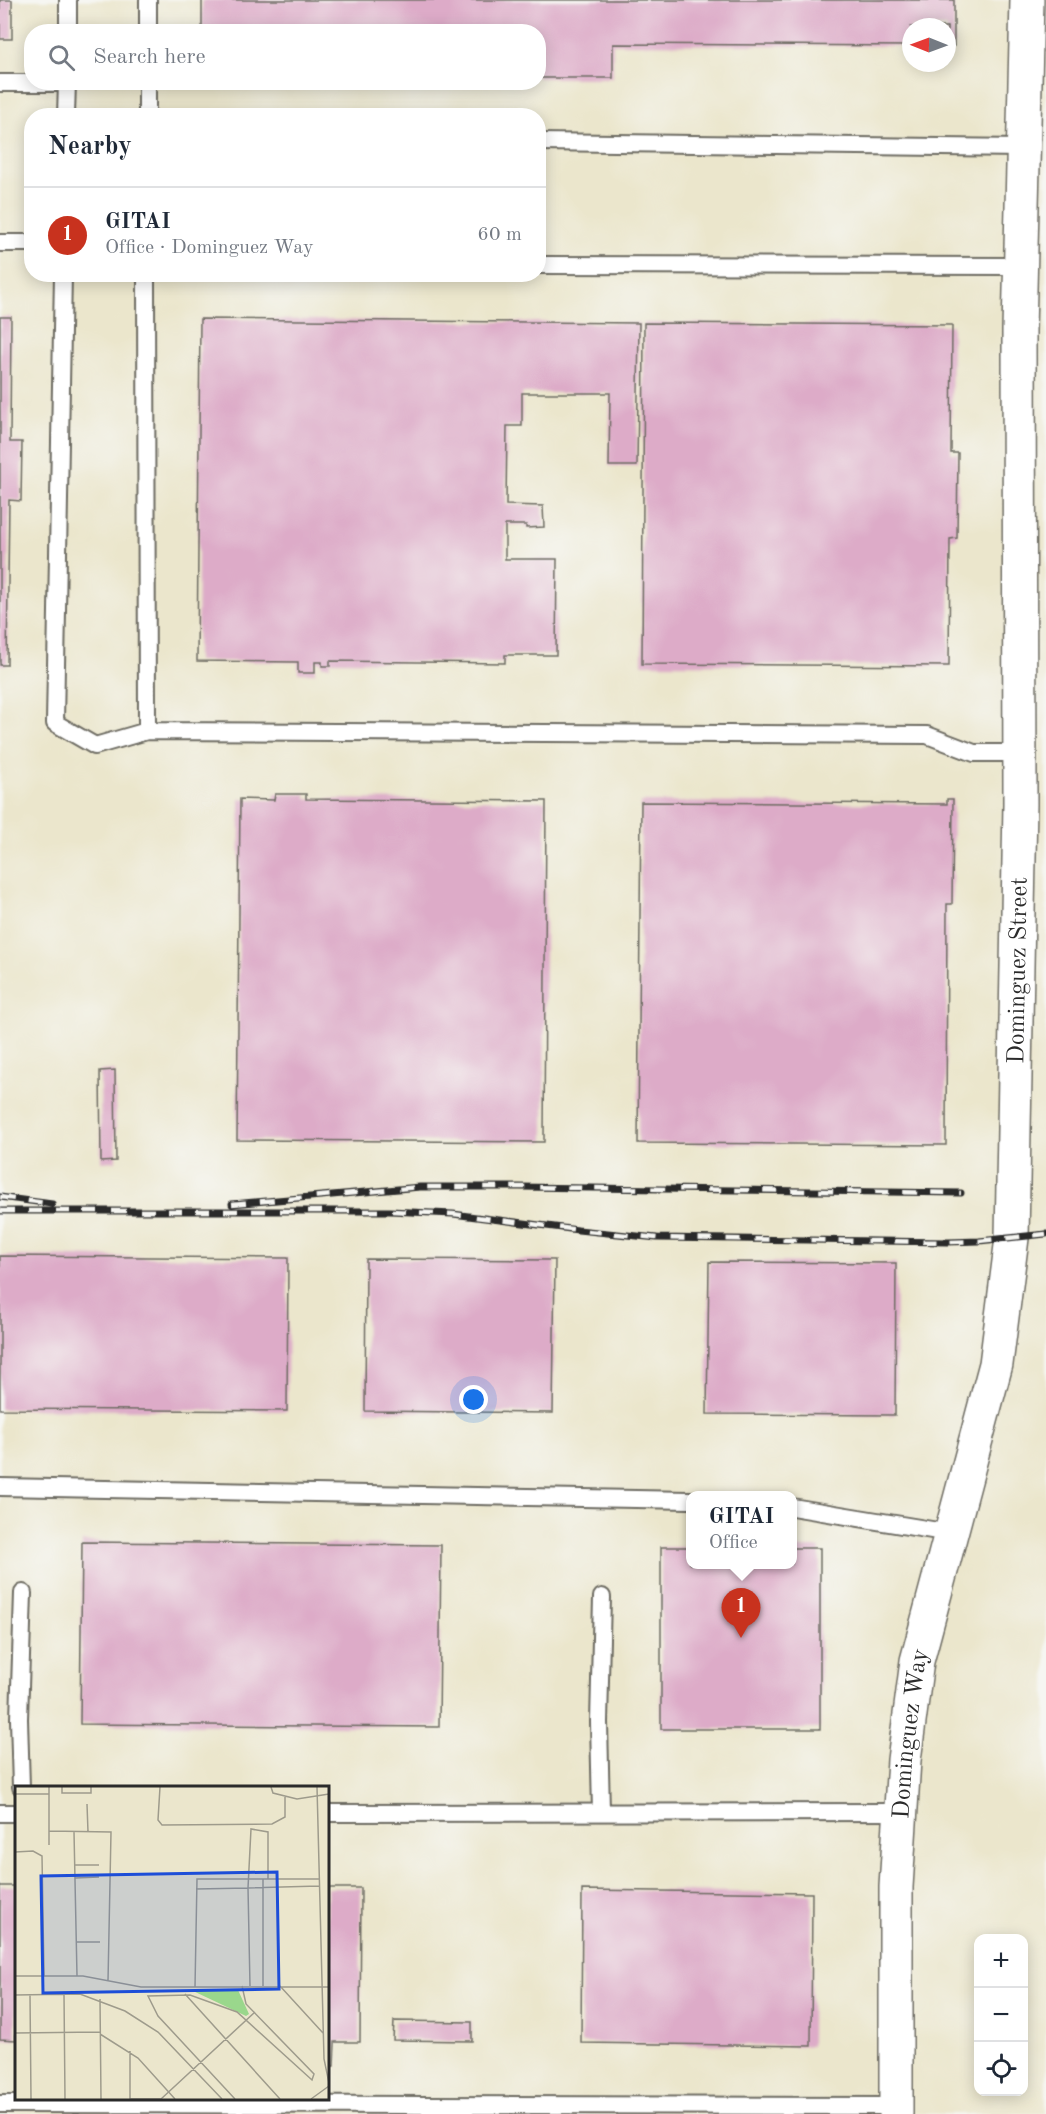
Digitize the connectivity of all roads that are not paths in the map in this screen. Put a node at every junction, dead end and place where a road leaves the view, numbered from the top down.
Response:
1 (68, 0) edge
2 (148, 0) edge
3 (1026, 0) edge
4 (68, 24) edge
5 (148, 24) edge
6 (0, 82) edge
7 (24, 82) edge
8 (67, 90) edge
9 (147, 90) edge
10 (66, 108) edge
11 (147, 108) edge
12 (546, 142) edge
13 (1023, 148) junction
14 (0, 243) edge
15 (24, 243) edge
16 (546, 265) edge
17 (1021, 266) junction
18 (63, 282) edge
19 (146, 282) edge
20 (1032, 330) edge
21 (147, 731) junction
22 (1020, 753) junction
23 (1033, 805) edge
24 (996, 1364) joint
25 (0, 1486) edge
26 (686, 1500) edge
27 (797, 1508) edge
28 (950, 1533) junction
29 (23, 1593) dead end
30 (602, 1597) dead end
31 (21, 1786) edge
32 (601, 1812) junction
33 (902, 1812) junction
34 (328, 1813) edge
35 (0, 2104) edge
36 (896, 2110) edge

1 - 4 lane
2 - 5 lane
3 - 13 street, Dominguez Street
6 - 7 lane
8 - 10 lane
9 - 11 lane
12 - 13 lane
13 - 17 street, Dominguez Street
14 - 15 lane
16 - 17 lane
17 - 20 street, Dominguez Street
18 - 21 lane
19 - 21 lane
20 - 22 street, Dominguez Street
21 - 22 lane
22 - 23 street, Dominguez Street
23 - 24 street, Dominguez Street
24 - 28 street, Dominguez Way
25 - 26 lane
27 - 28 lane
28 - 33 street, Dominguez Way
29 - 31 lane
30 - 32 lane
32 - 33 lane
32 - 34 lane
33 - 36 street, Dominguez Way
35 - 36 lane

